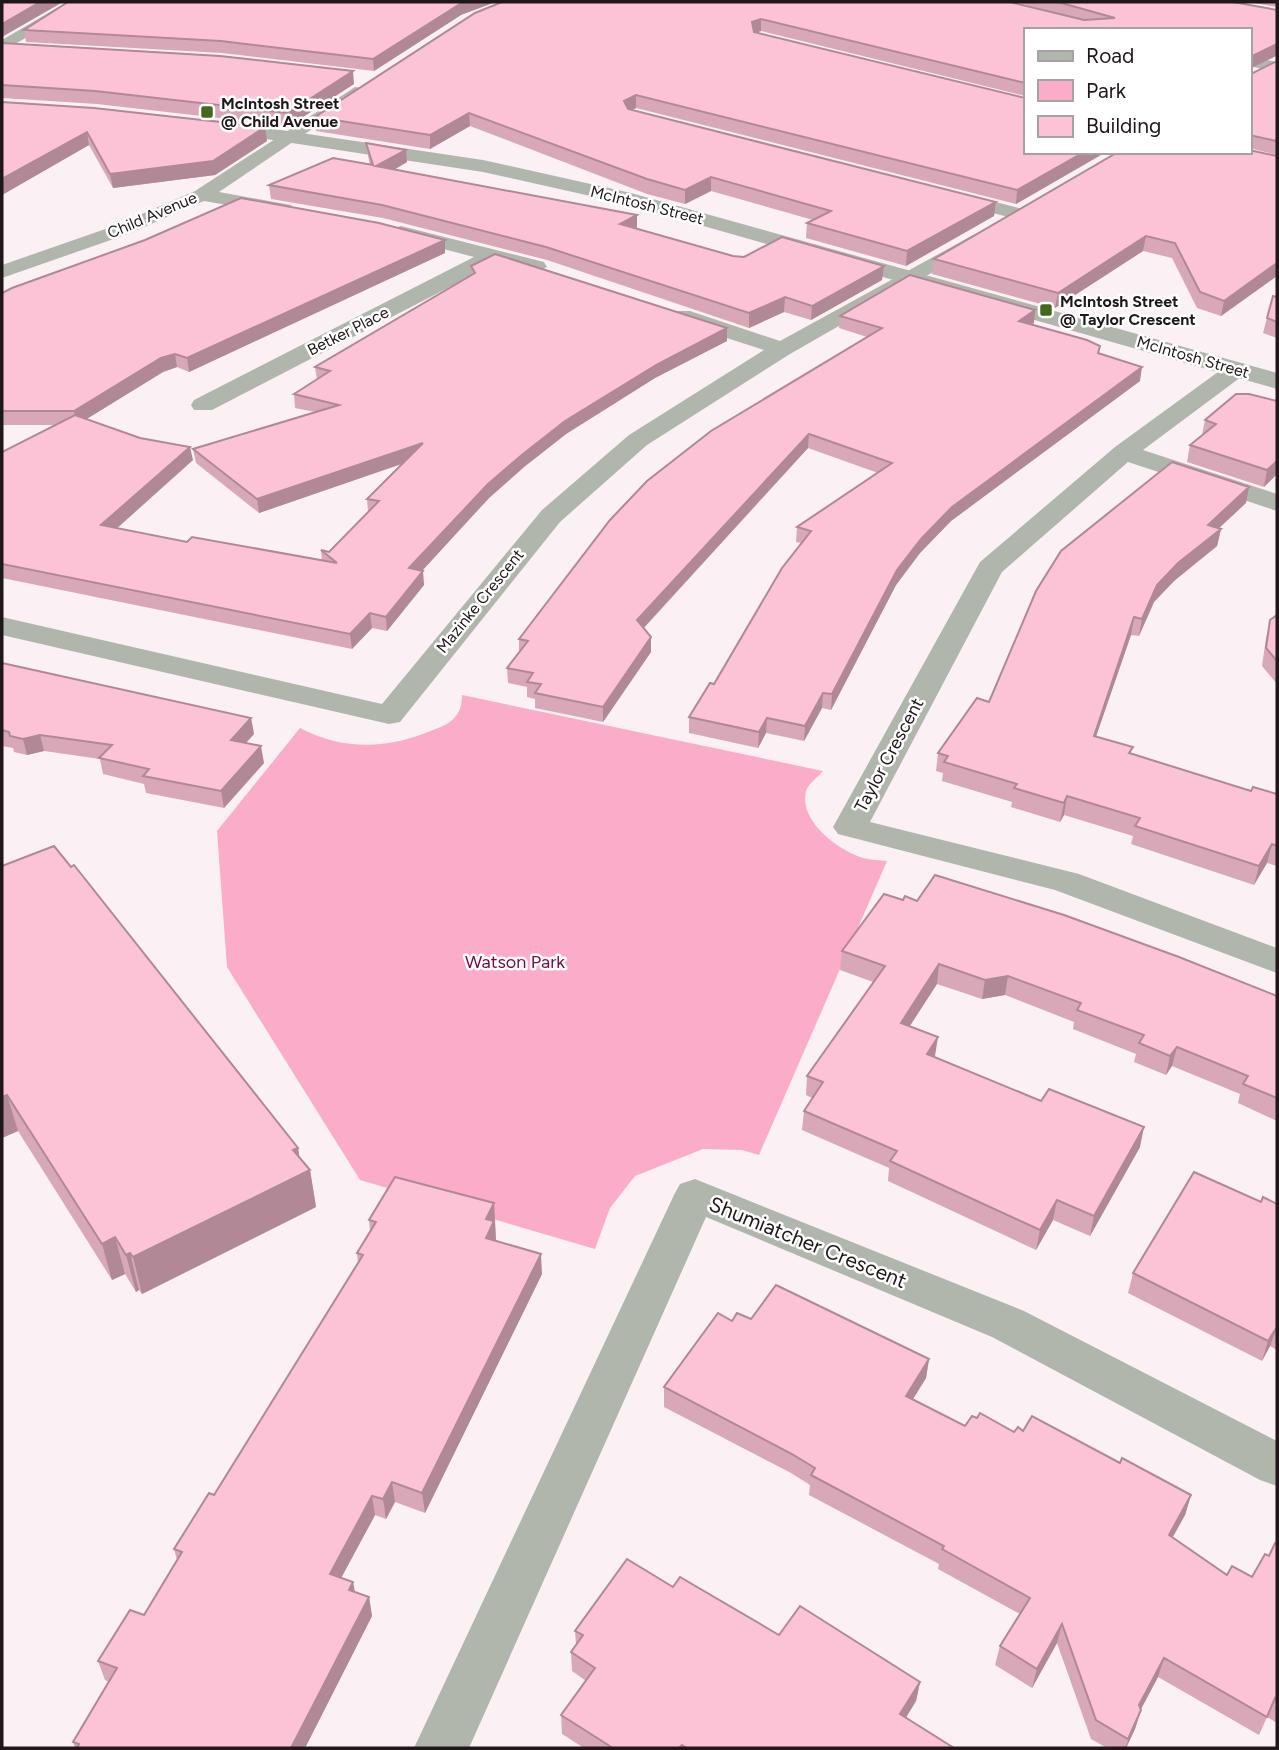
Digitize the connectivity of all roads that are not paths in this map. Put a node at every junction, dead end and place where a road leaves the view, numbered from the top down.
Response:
1 (77, 2) edge
2 (2, 48) edge
3 (29, 50) edge
4 (1251, 61) edge
5 (1274, 64) edge
6 (1251, 78) edge
7 (361, 79) edge
8 (194, 124) edge
9 (290, 135) junction
10 (927, 191) edge
11 (202, 195) junction
12 (1041, 203) edge
13 (304, 213) edge
14 (1020, 214) junction
15 (382, 227) edge
16 (493, 256) junction
17 (2, 272) edge
18 (551, 272) edge
19 (910, 276) junction
20 (666, 310) edge
21 (782, 349) junction
22 (1237, 369) junction
23 (1277, 381) edge
24 (203, 405) dead end
25 (1124, 452) junction
26 (1277, 503) edge
27 (2, 626) edge
28 (1277, 961) edge
29 (1277, 1465) edge
30 (441, 1748) edge

1 - 2 street
2 - 3 street
4 - 5 street
5 - 6 street
7 - 9 street, Child Avenue
8 - 9 street, McIntosh Street
9 - 11 street, Child Avenue
9 - 19 street, McIntosh Street
10 - 14 street
11 - 13 street
11 - 17 street, Child Avenue
12 - 14 street, Mazinke Crescent
14 - 19 street, Mazinke Crescent
15 - 16 street
16 - 18 street
16 - 24 street, Betker Place
19 - 21 street, Mazinke Crescent
19 - 22 street, McIntosh Street
20 - 21 street
21 - 27 street, Mazinke Crescent
22 - 23 street, McIntosh Street
22 - 25 street, Taylor Crescent
25 - 26 street
25 - 28 street, Taylor Crescent
29 - 30 street, Shumiatcher Crescent

